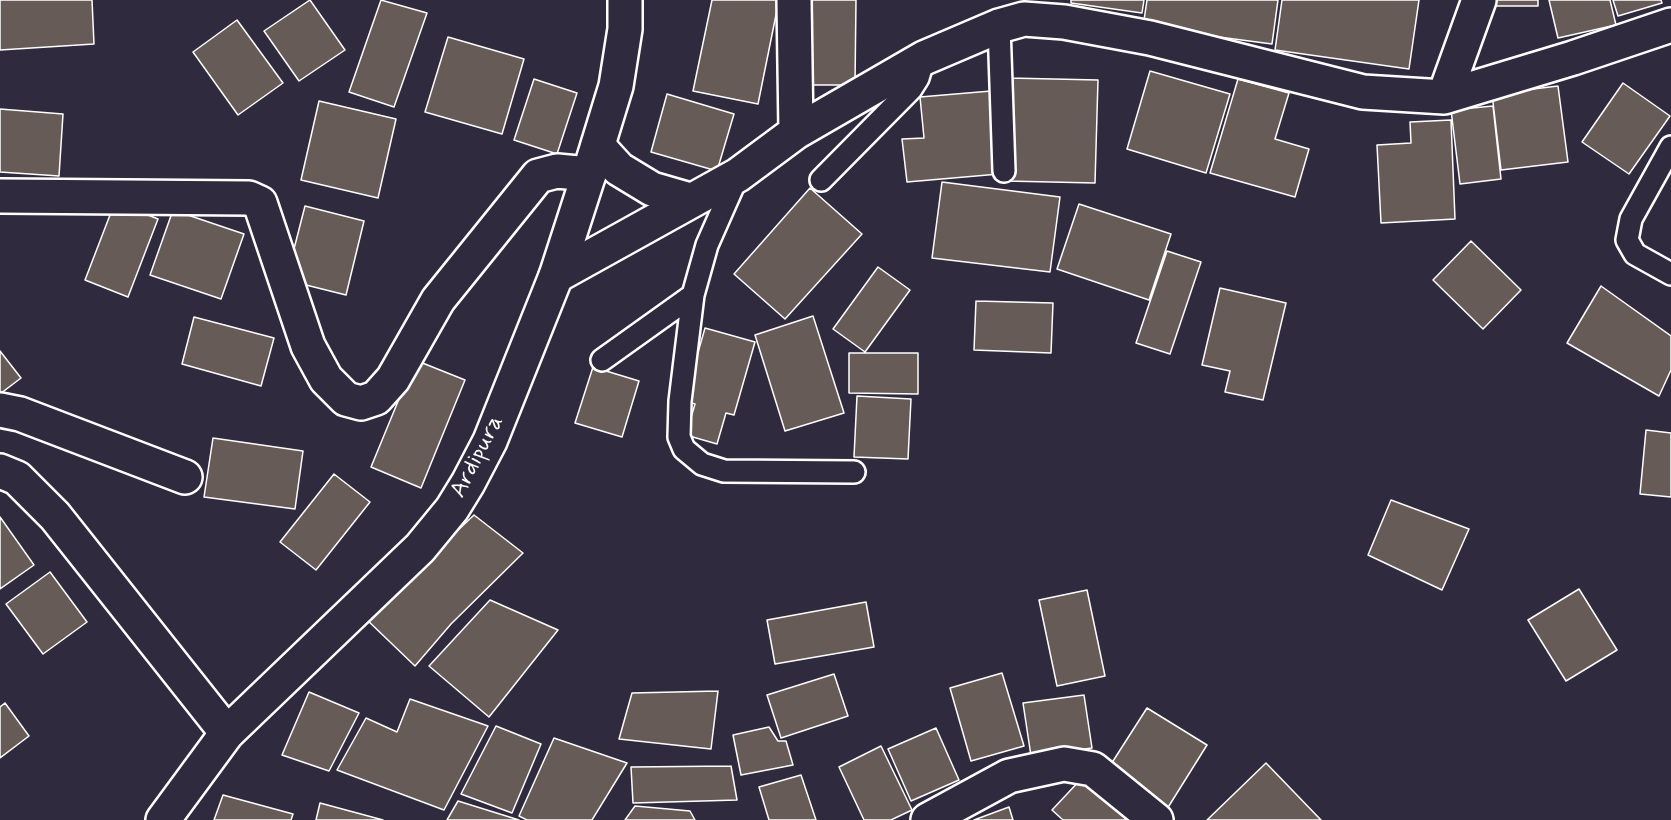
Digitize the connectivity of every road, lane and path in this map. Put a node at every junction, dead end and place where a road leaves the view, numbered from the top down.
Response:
1 (625, 0) edge
2 (795, 0) edge
3 (1479, 0) edge
4 (1016, 15) edge
5 (1671, 25) edge
6 (924, 58) junction
7 (1444, 97) junction
8 (796, 132) junction
9 (1671, 147) edge
10 (594, 160) junction
11 (1004, 171) dead end
12 (738, 175) junction
13 (821, 180) dead end
14 (0, 196) edge
15 (690, 200) junction
16 (1671, 274) edge
17 (556, 276) junction
18 (693, 295) junction
19 (602, 360) dead end
20 (0, 411) edge
21 (0, 471) edge
22 (854, 472) dead end
23 (185, 477) dead end
24 (227, 733) junction
25 (163, 820) edge
26 (928, 820) edge
27 (1156, 820) edge

1 - 10 street, Ardipura
2 - 8 street
3 - 7 street
4 - 6 street
4 - 7 street
4 - 11 lane
5 - 7 street
6 - 8 street
6 - 13 lane
8 - 12 street
9 - 16 lane
10 - 14 street
10 - 15 street
10 - 17 street, Ardipura
12 - 15 street
12 - 18 lane
15 - 17 street
17 - 24 street, Ardipura
18 - 19 lane
18 - 22 lane
20 - 23 street
21 - 24 street
24 - 25 street, Ardipura
26 - 27 street

